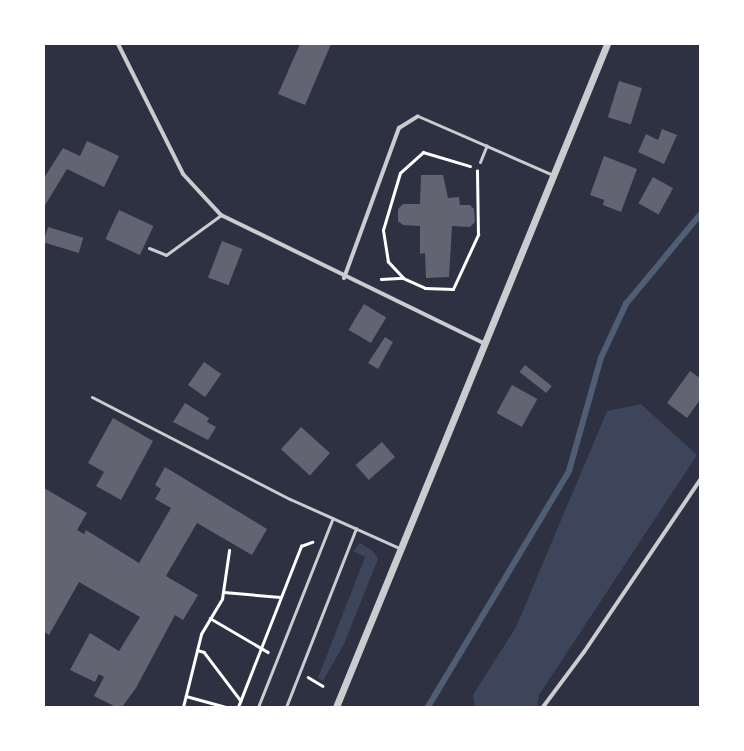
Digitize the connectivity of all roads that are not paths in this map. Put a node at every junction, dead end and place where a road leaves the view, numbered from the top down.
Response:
1 (118, 44) edge
2 (607, 44) edge
3 (418, 116) joint
4 (487, 145) junction
5 (480, 162) dead end
6 (553, 175) junction
7 (221, 215) junction
8 (149, 248) dead end
9 (344, 278) junction
10 (483, 343) junction
11 (92, 397) dead end
12 (700, 480) edge
13 (333, 518) junction
14 (356, 528) junction
15 (399, 548) junction
16 (258, 707) edge
17 (286, 707) edge
18 (336, 707) edge
19 (543, 707) edge

1 - 7 street
2 - 6 street
3 - 4 lane
3 - 9 street
4 - 5 lane
4 - 6 lane
6 - 10 street
7 - 8 lane
7 - 9 street
9 - 10 street
10 - 15 street
11 - 13 lane
12 - 19 street
13 - 14 lane
13 - 16 lane
14 - 15 lane
14 - 17 lane
15 - 18 street

